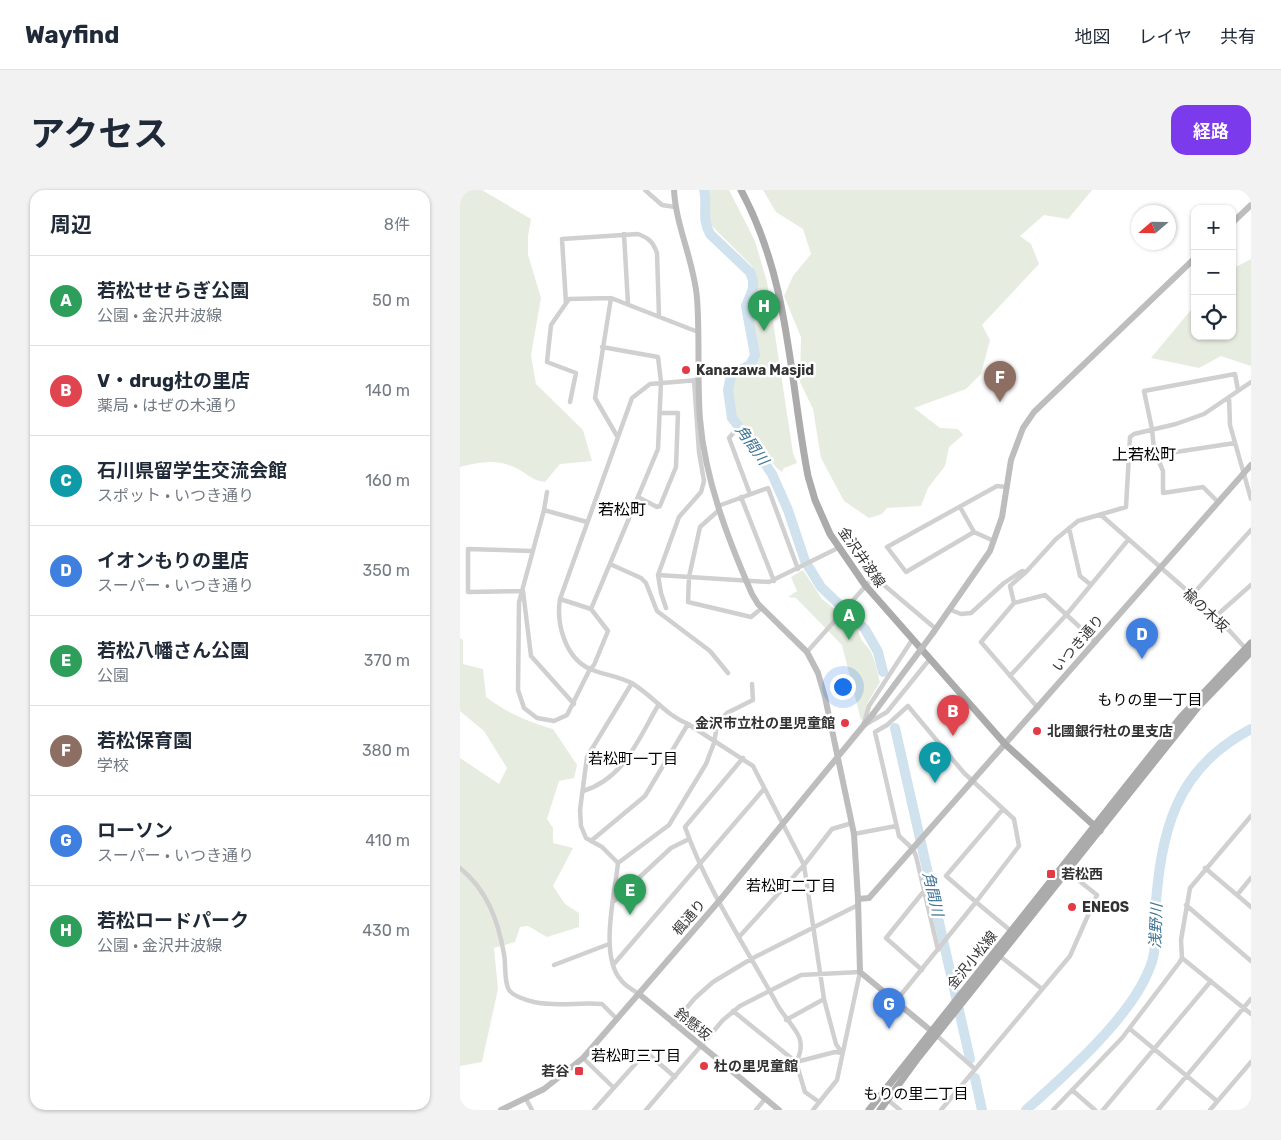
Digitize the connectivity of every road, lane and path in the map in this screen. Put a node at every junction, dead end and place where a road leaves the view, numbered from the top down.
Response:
1 (645, 190) edge
2 (674, 190) edge
3 (741, 190) edge
4 (1251, 205) edge
5 (675, 207) junction
6 (1236, 219) edge
7 (624, 234) junction
8 (1191, 262) edge
9 (611, 298) junction
10 (566, 303) junction
11 (628, 304) junction
12 (659, 316) junction
13 (698, 332) junction
14 (602, 347) junction
15 (696, 380) junction
16 (661, 382) junction
17 (1251, 382) edge
18 (1238, 390) junction
19 (1230, 397) junction
20 (570, 402) dead end
21 (660, 413) junction
22 (1152, 429) junction
23 (735, 432) dead end
24 (617, 436) junction
25 (1235, 443) junction
26 (1156, 455) junction
27 (1251, 465) edge
28 (1242, 475) junction
29 (1006, 487) junction
30 (547, 492) dead end
31 (750, 494) junction
32 (638, 497) junction
33 (741, 497) junction
34 (1251, 499) edge
35 (1218, 502) junction
36 (960, 506) junction
37 (719, 508) junction
38 (544, 510) junction
39 (1101, 516) junction
40 (587, 522) junction
41 (1070, 528) junction
42 (1251, 530) edge
43 (974, 532) junction
44 (1128, 540) junction
45 (994, 541) junction
46 (838, 548) junction
47 (532, 551) junction
48 (610, 564) junction
49 (800, 568) junction
50 (1161, 568) junction
51 (1026, 572) junction
52 (658, 575) junction
53 (689, 577) junction
54 (746, 581) junction
55 (774, 581) junction
56 (1090, 584) junction
57 (865, 585) junction
58 (1251, 585) edge
59 (523, 591) junction
60 (1192, 595) junction
61 (560, 599) junction
62 (1014, 603) junction
63 (666, 608) dead end
64 (762, 608) junction
65 (591, 609) junction
66 (951, 610) junction
67 (1066, 614) junction
68 (1216, 616) junction
69 (935, 631) junction
70 (912, 640) junction
71 (1096, 642) junction
72 (1250, 650) edge
73 (807, 652) junction
74 (929, 660) junction
75 (590, 669) junction
76 (728, 673) dead end
77 (1010, 676) junction
78 (632, 683) junction
79 (752, 684) dead end
80 (574, 704) junction
81 (659, 704) junction
82 (1038, 708) junction
83 (688, 724) junction
84 (863, 726) junction
85 (714, 743) junction
86 (1005, 744) junction
87 (743, 758) junction
88 (838, 758) junction
89 (972, 781) junction
90 (583, 790) junction
91 (764, 790) junction
92 (1003, 808) junction
93 (1251, 816) edge
94 (782, 824) junction
95 (852, 824) junction
96 (1094, 825) junction
97 (896, 826) junction
98 (1100, 831) junction
99 (854, 834) junction
100 (689, 839) junction
101 (591, 842) junction
102 (915, 847) junction
103 (700, 862) junction
104 (618, 863) junction
105 (804, 865) junction
106 (460, 868) edge
107 (1205, 868) junction
108 (1068, 872) junction
109 (1251, 878) edge
110 (924, 891) junction
111 (1237, 895) junction
112 (720, 900) junction
113 (614, 901) junction
114 (858, 902) junction
115 (976, 902) junction
116 (1186, 905) junction
117 (1251, 907) edge
118 (814, 928) junction
119 (1011, 931) junction
120 (739, 937) junction
121 (609, 944) junction
122 (939, 948) junction
123 (1000, 957) junction
124 (1182, 958) junction
125 (751, 959) junction
126 (1251, 961) edge
127 (554, 965) dead end
128 (613, 965) junction
129 (922, 970) junction
130 (860, 972) junction
131 (820, 973) junction
132 (1211, 981) junction
133 (1042, 989) junction
134 (769, 990) junction
135 (639, 994) junction
136 (962, 998) junction
137 (824, 999) junction
138 (1251, 999) edge
139 (896, 1001) junction
140 (1244, 1008) junction
141 (733, 1011) junction
142 (1251, 1014) edge
143 (617, 1019) junction
144 (786, 1020) junction
145 (674, 1024) junction
146 (1130, 1029) junction
147 (934, 1033) junction
148 (700, 1046) junction
149 (1154, 1049) junction
150 (842, 1053) junction
151 (583, 1058) junction
152 (796, 1062) junction
153 (1251, 1062) edge
154 (976, 1069) junction
155 (1186, 1076) junction
156 (676, 1077) junction
157 (614, 1088) junction
158 (1072, 1090) junction
159 (765, 1098) junction
160 (526, 1100) junction
161 (888, 1100) junction
162 (1217, 1101) junction
163 (819, 1102) junction
164 (501, 1110) edge
165 (532, 1110) edge
166 (594, 1110) edge
167 (646, 1110) edge
168 (756, 1110) edge
169 (779, 1110) edge
170 (813, 1110) edge
171 (869, 1110) edge
172 (880, 1110) edge
173 (900, 1110) edge
174 (941, 1110) edge
175 (1053, 1110) edge
176 (1095, 1110) edge
177 (1102, 1110) edge
178 (1158, 1110) edge
179 (1210, 1110) edge

1 - 5 street
2 - 5 street
3 - 46 main road, 金沢井波線
4 - 6 street
5 - 13 street
7 - 10 street
7 - 11 street
7 - 12 street
8 - 29 street, 楓通り
9 - 10 street
9 - 11 street
9 - 14 street
10 - 20 street
11 - 12 street
12 - 13 street
13 - 15 street
14 - 16 street
14 - 24 street
15 - 16 street
15 - 37 street
15 - 52 street
16 - 21 street
16 - 24 street
17 - 18 street
18 - 19 street
18 - 22 street
19 - 22 street
19 - 25 street
21 - 32 street
21 - 32 street
22 - 26 street
22 - 39 street
23 - 31 street
24 - 40 street
25 - 26 street
25 - 28 street
26 - 35 street
27 - 28 street, いつき通り
28 - 34 street
28 - 35 street, いつき通り
29 - 36 street
29 - 45 street, 楓通り
30 - 38 street
31 - 33 street
31 - 49 street
32 - 48 street
33 - 37 street
33 - 55 street
35 - 50 street, いつき通り
36 - 43 street
36 - 43 street
37 - 53 street
37 - 54 street
38 - 40 street
38 - 47 street
39 - 41 street
39 - 44 street, 楡の木坂
40 - 61 street
41 - 51 street
41 - 56 street
42 - 60 street
43 - 45 street
44 - 50 street, 楡の木坂
44 - 56 street
45 - 66 street, 楓通り
46 - 49 street
46 - 57 main road, 金沢井波線
47 - 59 street
47 - 59 street
48 - 65 street
48 - 76 street
49 - 55 street
50 - 60 street, 楡の木坂
50 - 71 street, いつき通り
51 - 62 street
51 - 66 street
52 - 53 street
52 - 63 street
53 - 54 street
53 - 64 street
54 - 55 street
54 - 64 street
56 - 67 street
57 - 69 street
57 - 70 main road, 金沢井波線
57 - 73 street
58 - 68 street
59 - 80 street
59 - 80 street
60 - 68 street, 楡の木坂
61 - 65 street
61 - 75 street
62 - 67 street
62 - 77 street
64 - 73 street
65 - 75 street
66 - 69 street, 楓通り
67 - 71 street
67 - 77 street
68 - 72 street, 楡の木坂
69 - 84 street, 楓通り, bridge
70 - 74 main road, 金沢井波線
70 - 84 street
71 - 82 street, いつき通り
72 - 96 main road, 金沢小松線
72 - 98 main road, 金沢小松線
73 - 88 street
74 - 84 street
74 - 86 main road, 金沢井波線
75 - 78 street
75 - 80 street
77 - 82 street
78 - 81 street
78 - 90 street
79 - 85 street
81 - 83 street
81 - 90 street
82 - 86 street, いつき通り
83 - 85 street
83 - 101 street
84 - 88 street, 楓通り
85 - 87 street
85 - 104 street
86 - 89 street, いつき通り
86 - 96 main road, 金沢井波線
87 - 91 street
87 - 100 street
88 - 94 street, 楓通り
88 - 95 street
89 - 92 street
89 - 97 street
89 - 102 street, いつき通り
90 - 101 street
91 - 94 street
91 - 103 street
92 - 115 street
92 - 115 street
93 - 107 street
94 - 105 street
94 - 112 street, 楓通り
95 - 99 street
95 - 105 street
96 - 98 main road, 金沢井波線
96 - 119 main road, 金沢小松線
97 - 99 street
97 - 102 street
98 - 108 main road, 金沢小松線
99 - 114 street
100 - 103 street
100 - 113 street
101 - 104 street
102 - 110 street
102 - 114 street
103 - 112 street
103 - 128 street
104 - 113 street
105 - 118 street
105 - 120 street
106 - 143 street
107 - 111 street
107 - 116 street
108 - 123 main road, 金沢小松線
108 - 133 street
109 - 111 street
110 - 122 street
110 - 129 street
111 - 117 street
112 - 120 street
112 - 135 street, 楓通り
113 - 121 street
114 - 118 street
114 - 130 street
115 - 119 street
115 - 122 street
116 - 124 street
116 - 126 street
118 - 125 street
118 - 131 street
119 - 136 main road, 金沢小松線
120 - 125 street
121 - 127 street
121 - 128 street
122 - 129 street
123 - 133 street
123 - 136 main road, 金沢小松線
124 - 132 street
124 - 146 street
125 - 134 street
125 - 145 street
128 - 135 street
129 - 139 street
130 - 131 street
130 - 139 street
130 - 150 street
131 - 134 street
131 - 137 street
132 - 140 street
132 - 149 street
133 - 154 street
134 - 141 street
134 - 144 street
135 - 143 street, 楓通り
135 - 145 street, 鈴懸坂
136 - 147 main road, 金沢小松線
137 - 144 street
137 - 150 street
138 - 140 street
139 - 147 street
140 - 142 street
140 - 155 street
141 - 148 street
141 - 152 street
143 - 151 street, 楓通り
144 - 152 street
145 - 148 street, 鈴懸坂
146 - 149 street
146 - 158 street
147 - 154 street
147 - 161 main road, 金沢小松線
147 - 171 main road, 金沢小松線
148 - 156 street
148 - 159 street, 鈴懸坂
149 - 155 street
149 - 177 street
150 - 152 street
150 - 163 street
151 - 157 street
151 - 160 street, 楓通り
152 - 163 street
153 - 162 street
154 - 174 street
155 - 162 street
155 - 178 street
156 - 157 street
156 - 167 street
157 - 166 street
158 - 175 street
158 - 176 street
159 - 168 street
159 - 169 street, 鈴懸坂
160 - 164 street, 楓通り
160 - 165 street
161 - 172 main road, 金沢小松線
161 - 173 street
162 - 179 street
163 - 170 street

